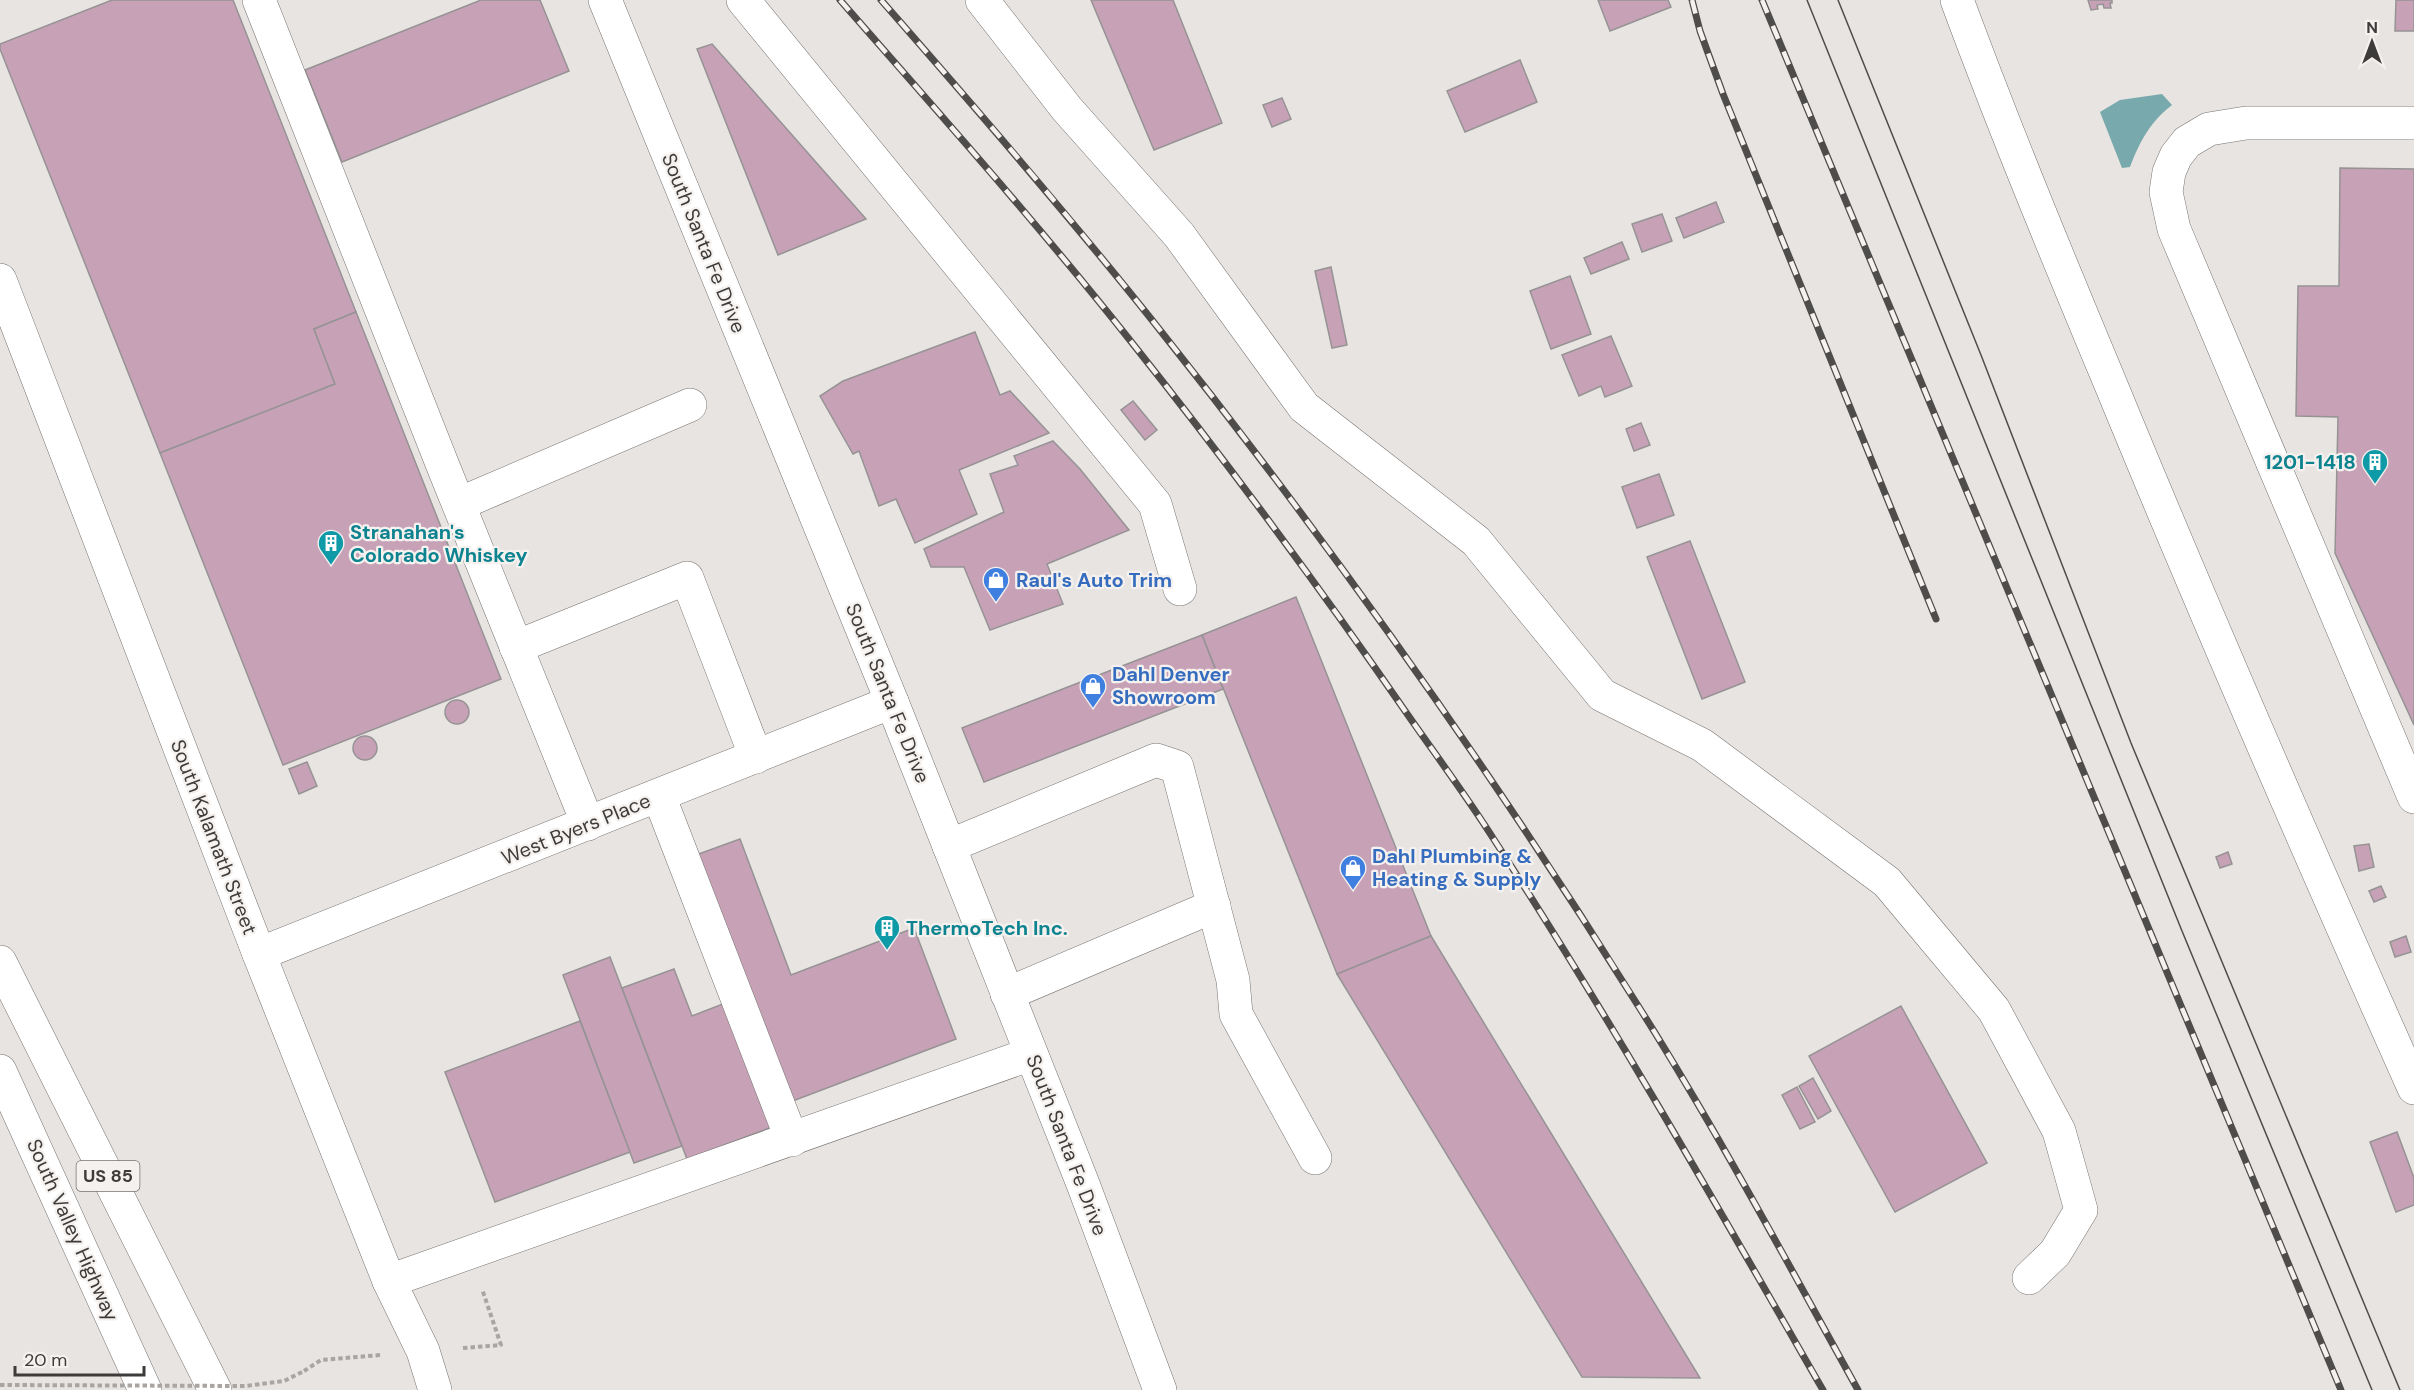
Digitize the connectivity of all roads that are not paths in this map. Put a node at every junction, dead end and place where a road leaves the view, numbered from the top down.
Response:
1 (259, 0) edge
2 (605, 0) edge
3 (743, 0) edge
4 (981, 0) edge
5 (1957, 0) edge
6 (2414, 123) edge
7 (0, 280) edge
8 (690, 405) dead end
9 (459, 504) junction
10 (1180, 589) dead end
11 (516, 647) junction
12 (892, 702) junction
13 (756, 757) junction
14 (659, 796) junction
15 (2414, 797) edge
16 (588, 824) junction
17 (949, 846) junction
18 (1214, 906) junction
19 (259, 954) junction
20 (0, 962) edge
21 (1008, 994) junction
22 (1031, 1054) junction
23 (0, 1071) edge
24 (2414, 1088) edge
25 (792, 1140) junction
26 (1315, 1158) dead end
27 (2030, 1278) dead end
28 (389, 1281) junction
29 (145, 1390) edge
30 (215, 1390) edge
31 (435, 1390) edge
32 (1160, 1390) edge

1 - 9 main road
2 - 12 main road, South Santa Fe Drive
3 - 10 main road
4 - 27 main road
5 - 24 main road
6 - 15 main road
7 - 19 main road, South Kalamath Street
8 - 9 main road
9 - 11 main road
11 - 13 main road
11 - 16 main road
12 - 13 main road, West Byers Place
12 - 17 main road, South Santa Fe Drive
13 - 14 main road, West Byers Place
14 - 16 main road, West Byers Place
14 - 25 main road
16 - 19 main road, West Byers Place
17 - 18 main road
17 - 21 main road, South Santa Fe Drive
18 - 21 main road
18 - 26 main road
19 - 28 main road, South Kalamath Street
20 - 30 main road, US 85
21 - 22 main road, South Santa Fe Drive
22 - 25 main road
22 - 32 main road, South Santa Fe Drive
23 - 29 main road, South Valley Highway
25 - 28 main road
28 - 31 main road, South Kalamath Street

